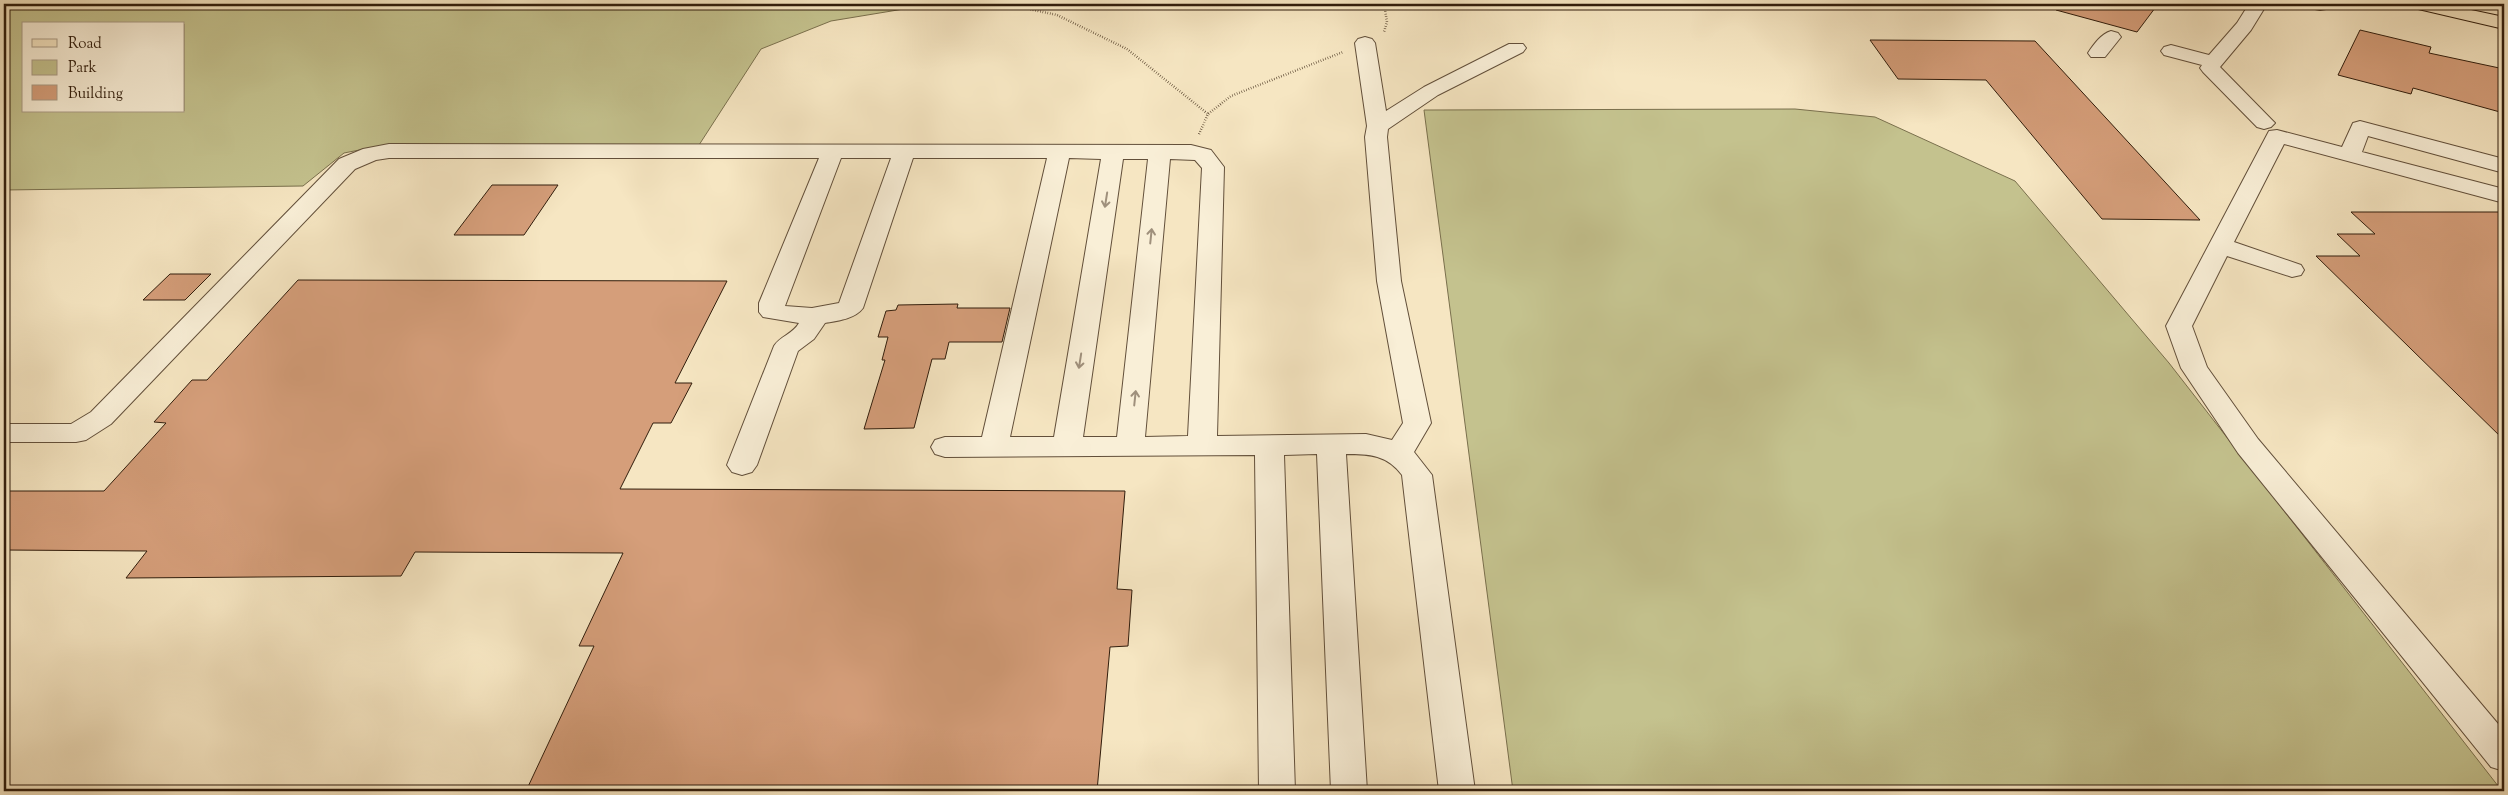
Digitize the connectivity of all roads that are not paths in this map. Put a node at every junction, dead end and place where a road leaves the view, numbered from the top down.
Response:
1 (2258, 4) edge
2 (2420, 4) edge
3 (2455, 4) edge
4 (2468, 4) edge
5 (2504, 13) edge
6 (2504, 23) edge
7 (2111, 37) dead end
8 (1365, 44) road end
9 (1516, 48) dead end
10 (2170, 51) dead end
11 (2098, 53) dead end
12 (2213, 62) junction
13 (2264, 123) dead end
14 (1378, 126) junction
15 (832, 152) junction
16 (904, 152) junction
17 (1059, 152) junction
18 (1113, 152) junction
19 (1160, 152) junction
20 (2350, 155) junction
21 (2504, 166) edge
22 (2504, 196) edge
23 (2220, 246) junction
24 (2292, 270) dead end
25 (816, 315) junction
26 (4, 433) edge
27 (1331, 444) junction
28 (1269, 445) junction
29 (945, 446) dead end
30 (994, 446) junction
31 (1067, 446) junction
32 (1130, 446) junction
33 (1202, 446) junction
34 (1399, 454) junction
35 (742, 465) dead end
36 (2492, 727) edge
37 (2504, 756) edge
38 (1277, 791) edge
39 (1349, 791) edge
40 (1456, 791) edge

1 - 12 lane
2 - 6 main road
3 - 5 main road
4 - 5 main road
7 - 11 lane
8 - 14 lane
9 - 14 lane
10 - 12 lane
12 - 13 lane
14 - 34 lane
15 - 16 lane
15 - 25 lane
15 - 26 lane
16 - 17 lane
16 - 25 lane
17 - 18 lane
17 - 30 lane
18 - 19 lane
18 -> 31 lane
32 -> 19 lane
19 - 33 lane
20 - 21 lane
20 - 22 lane
20 - 23 lane
23 - 24 lane
23 - 36 lane
25 - 35 lane
27 - 28 lane
27 - 34 lane
27 - 39 lane
28 - 33 lane
28 - 38 lane
29 - 30 lane
30 - 31 lane
31 - 32 lane
32 - 33 lane
34 - 40 lane
36 - 37 lane

